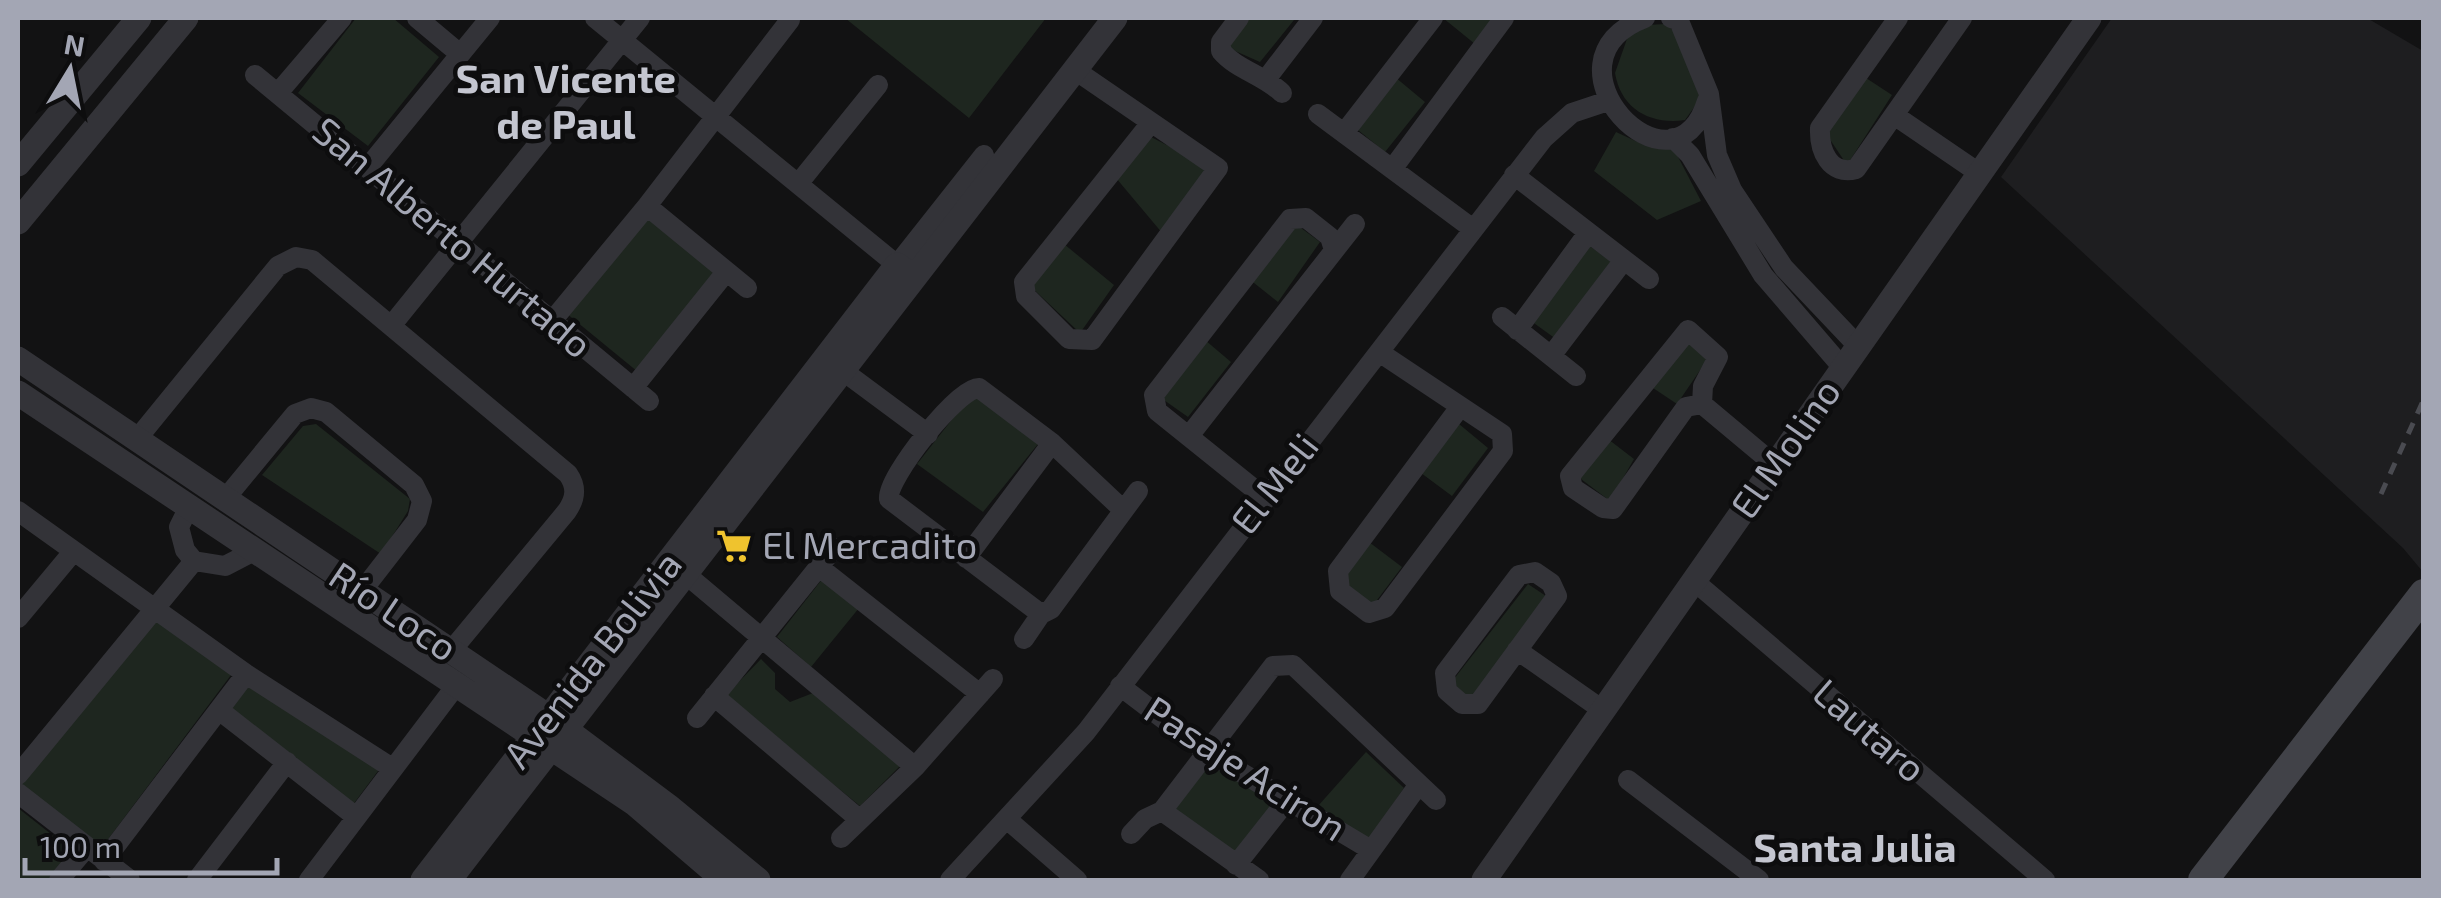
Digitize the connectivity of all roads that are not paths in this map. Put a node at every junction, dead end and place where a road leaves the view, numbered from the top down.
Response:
1 (140, 18) edge
2 (186, 18) edge
3 (342, 18) edge
4 (417, 18) edge
5 (490, 18) edge
6 (596, 18) edge
7 (640, 18) edge
8 (1115, 18) edge
9 (1240, 18) edge
10 (1314, 18) edge
11 (1433, 18) edge
12 (1504, 18) edge
13 (1646, 18) edge
14 (1676, 18) edge
15 (1898, 18) edge
16 (1962, 18) edge
17 (2088, 18) edge
18 (790, 20) dead end
19 (1627, 24) edge
20 (623, 40) junction
21 (460, 54) junction
22 (1074, 70) junction
23 (255, 75) dead end
24 (1267, 78) junction
25 (878, 85) dead end
26 (278, 94) junction
27 (1282, 94) dead end
28 (1709, 94) junction
29 (1608, 102) junction
30 (1318, 114) dead end
31 (1894, 115) junction
32 (716, 116) junction
33 (1150, 124) junction
34 (1344, 133) junction
35 (1673, 138) junction
36 (984, 155) dead end
37 (18, 164) edge
38 (368, 168) junction
39 (1394, 168) junction
40 (1979, 174) junction
41 (1514, 176) junction
42 (798, 184) junction
43 (647, 206) junction
44 (18, 222) edge
45 (1355, 224) dead end
46 (1473, 229) junction
47 (1588, 233) junction
48 (458, 243) junction
49 (1334, 250) junction
50 (1624, 260) junction
51 (905, 271) junction
52 (726, 272) junction
53 (1650, 279) dead end
54 (746, 288) dead end
55 (552, 321) junction
56 (391, 326) junction
57 (1858, 346) junction
58 (1378, 352) junction
59 (1551, 356) junction
60 (18, 359) edge
61 (834, 364) junction
62 (1843, 368) junction
63 (1576, 376) dead end
64 (18, 392) edge
65 (1702, 404) junction
66 (1460, 407) junction
67 (928, 434) junction
68 (1189, 436) junction
69 (137, 440) junction
70 (1052, 443) junction
71 (1774, 465) junction
72 (1138, 491) dead end
73 (1264, 497) junction
74 (226, 499) junction
75 (190, 505) junction
76 (18, 511) edge
77 (1121, 513) junction
78 (834, 548) dead end
79 (256, 550) junction
80 (73, 552) junction
81 (966, 558) junction
82 (194, 560) junction
83 (819, 567) junction
84 (678, 568) junction
85 (1694, 580) junction
86 (362, 591) junction
87 (2424, 594) edge
88 (152, 609) junction
89 (1041, 614) junction
90 (18, 618) edge
91 (763, 639) junction
92 (1024, 639) dead end
93 (1517, 650) junction
94 (451, 651) junction
95 (246, 674) junction
96 (1120, 686) junction
97 (455, 687) junction
98 (714, 696) junction
99 (220, 710) junction
100 (1604, 710) junction
101 (697, 718) dead end
102 (549, 733) junction
103 (1207, 752) junction
104 (287, 762) junction
105 (915, 767) junction
106 (392, 768) junction
107 (18, 775) edge
108 (1628, 780) dead end
109 (1417, 786) junction
110 (18, 793) edge
111 (1288, 799) junction
112 (1436, 800) dead end
113 (1162, 812) junction
114 (355, 816) junction
115 (859, 819) junction
116 (1009, 821) junction
117 (1131, 834) dead end
118 (841, 838) dead end
119 (87, 847) junction
120 (1371, 850) junction
121 (104, 860) junction
122 (1236, 865) junction
123 (59, 880) edge
124 (130, 880) edge
125 (197, 880) edge
126 (310, 880) edge
127 (422, 880) edge
128 (449, 880) edge
129 (724, 880) edge
130 (758, 880) edge
131 (950, 880) edge
132 (1077, 880) edge
133 (1259, 880) edge
134 (1350, 880) edge
135 (1484, 880) edge
136 (1759, 880) edge
137 (2045, 880) edge
138 (2202, 880) edge

1 - 37 street
2 - 44 street
3 - 26 street
4 - 21 street
5 - 21 street
6 - 20 street
7 - 20 street
8 - 22 street, Avenida Bolivia
9 - 24 street
10 - 24 street
11 - 34 street
12 - 39 street
13 - 19 street
14 - 28 street
15 - 31 street
16 - 31 street
17 - 40 street, El Molino
18 - 32 street
19 - 29 street
20 - 32 street
20 - 48 street
21 - 38 street
22 - 33 street
22 - 51 street, Avenida Bolivia
23 - 26 street, San Alberto Hurtado
24 - 27 street
25 - 42 street
26 - 38 street, San Alberto Hurtado
28 - 35 street
28 - 57 street
29 - 35 street
29 - 41 street, El Meli
30 - 34 street
31 - 40 street
32 - 42 street
32 - 43 street
33 - 33 street
34 - 39 street
35 - 62 street
36 - 51 street
38 - 48 street, San Alberto Hurtado
39 - 46 street
40 - 57 street, El Molino
41 - 46 street, El Meli
41 - 47 street
42 - 51 street
43 - 52 street
43 - 55 street
45 - 49 street
46 - 58 street, El Meli
47 - 50 street
47 - 59 street
48 - 55 street, San Alberto Hurtado
48 - 56 street
49 - 68 street
49 - 68 street
50 - 53 street
50 - 59 street
51 - 61 street, Avenida Bolivia
52 - 54 street
52 - 55 street, San Alberto Hurtado
56 - 69 street
56 - 94 street
57 - 62 street, El Molino
58 - 66 street
58 - 73 street, El Meli
59 - 63 street
60 - 69 street, Río Loco
61 - 67 street
61 - 84 street, Avenida Bolivia
62 - 71 street, El Molino
64 - 75 street, Río Loco
65 - 65 street
65 - 71 street
66 - 66 street
67 - 70 street
67 - 81 street
68 - 73 street
69 - 74 street, Río Loco
70 - 77 street
70 - 81 street
71 - 85 street, El Molino
72 - 77 street
73 - 96 street, El Meli
74 - 86 street, Río Loco
74 - 86 street
75 - 79 street, Río Loco
75 - 82 street
76 - 80 street
77 - 89 street
78 - 83 street
79 - 82 street
79 - 97 street, Río Loco
80 - 88 street
80 - 90 street
81 - 89 street
82 - 88 street
83 - 91 street
83 - 105 street
84 - 91 street
84 - 102 street, Avenida Bolivia
85 - 100 street, El Molino
85 - 137 street, Lautaro
86 - 94 street, Río Loco
87 - 138 main road
88 - 95 street
88 - 107 street
89 - 92 street
91 - 98 street
91 - 105 street
93 - 93 street
93 - 100 street
94 - 102 street, Río Loco
95 - 99 street
95 - 106 street
96 - 103 street, Pasaje Aciron
96 - 116 street, El Meli
97 - 102 street, Río Loco
97 - 106 street
98 - 101 street
98 - 115 street
99 - 104 street
99 - 121 street
100 - 135 street, El Molino
102 - 127 street, Avenida Bolivia
102 - 128 street, Avenida Bolivia
102 - 129 street, Río Loco
102 - 130 street, Río Loco
103 - 109 street
103 - 111 street, Pasaje Aciron
103 - 113 street
104 - 114 street
104 - 125 street
105 - 115 street
106 - 114 street
108 - 136 street
109 - 112 street
109 - 120 street
110 - 119 street
111 - 120 street, Pasaje Aciron
111 - 122 street
113 - 117 street
113 - 122 street
114 - 126 street
115 - 118 street
116 - 131 street, El Meli
116 - 132 street
119 - 121 street
119 - 123 street
120 - 134 street
121 - 124 street
122 - 133 street

